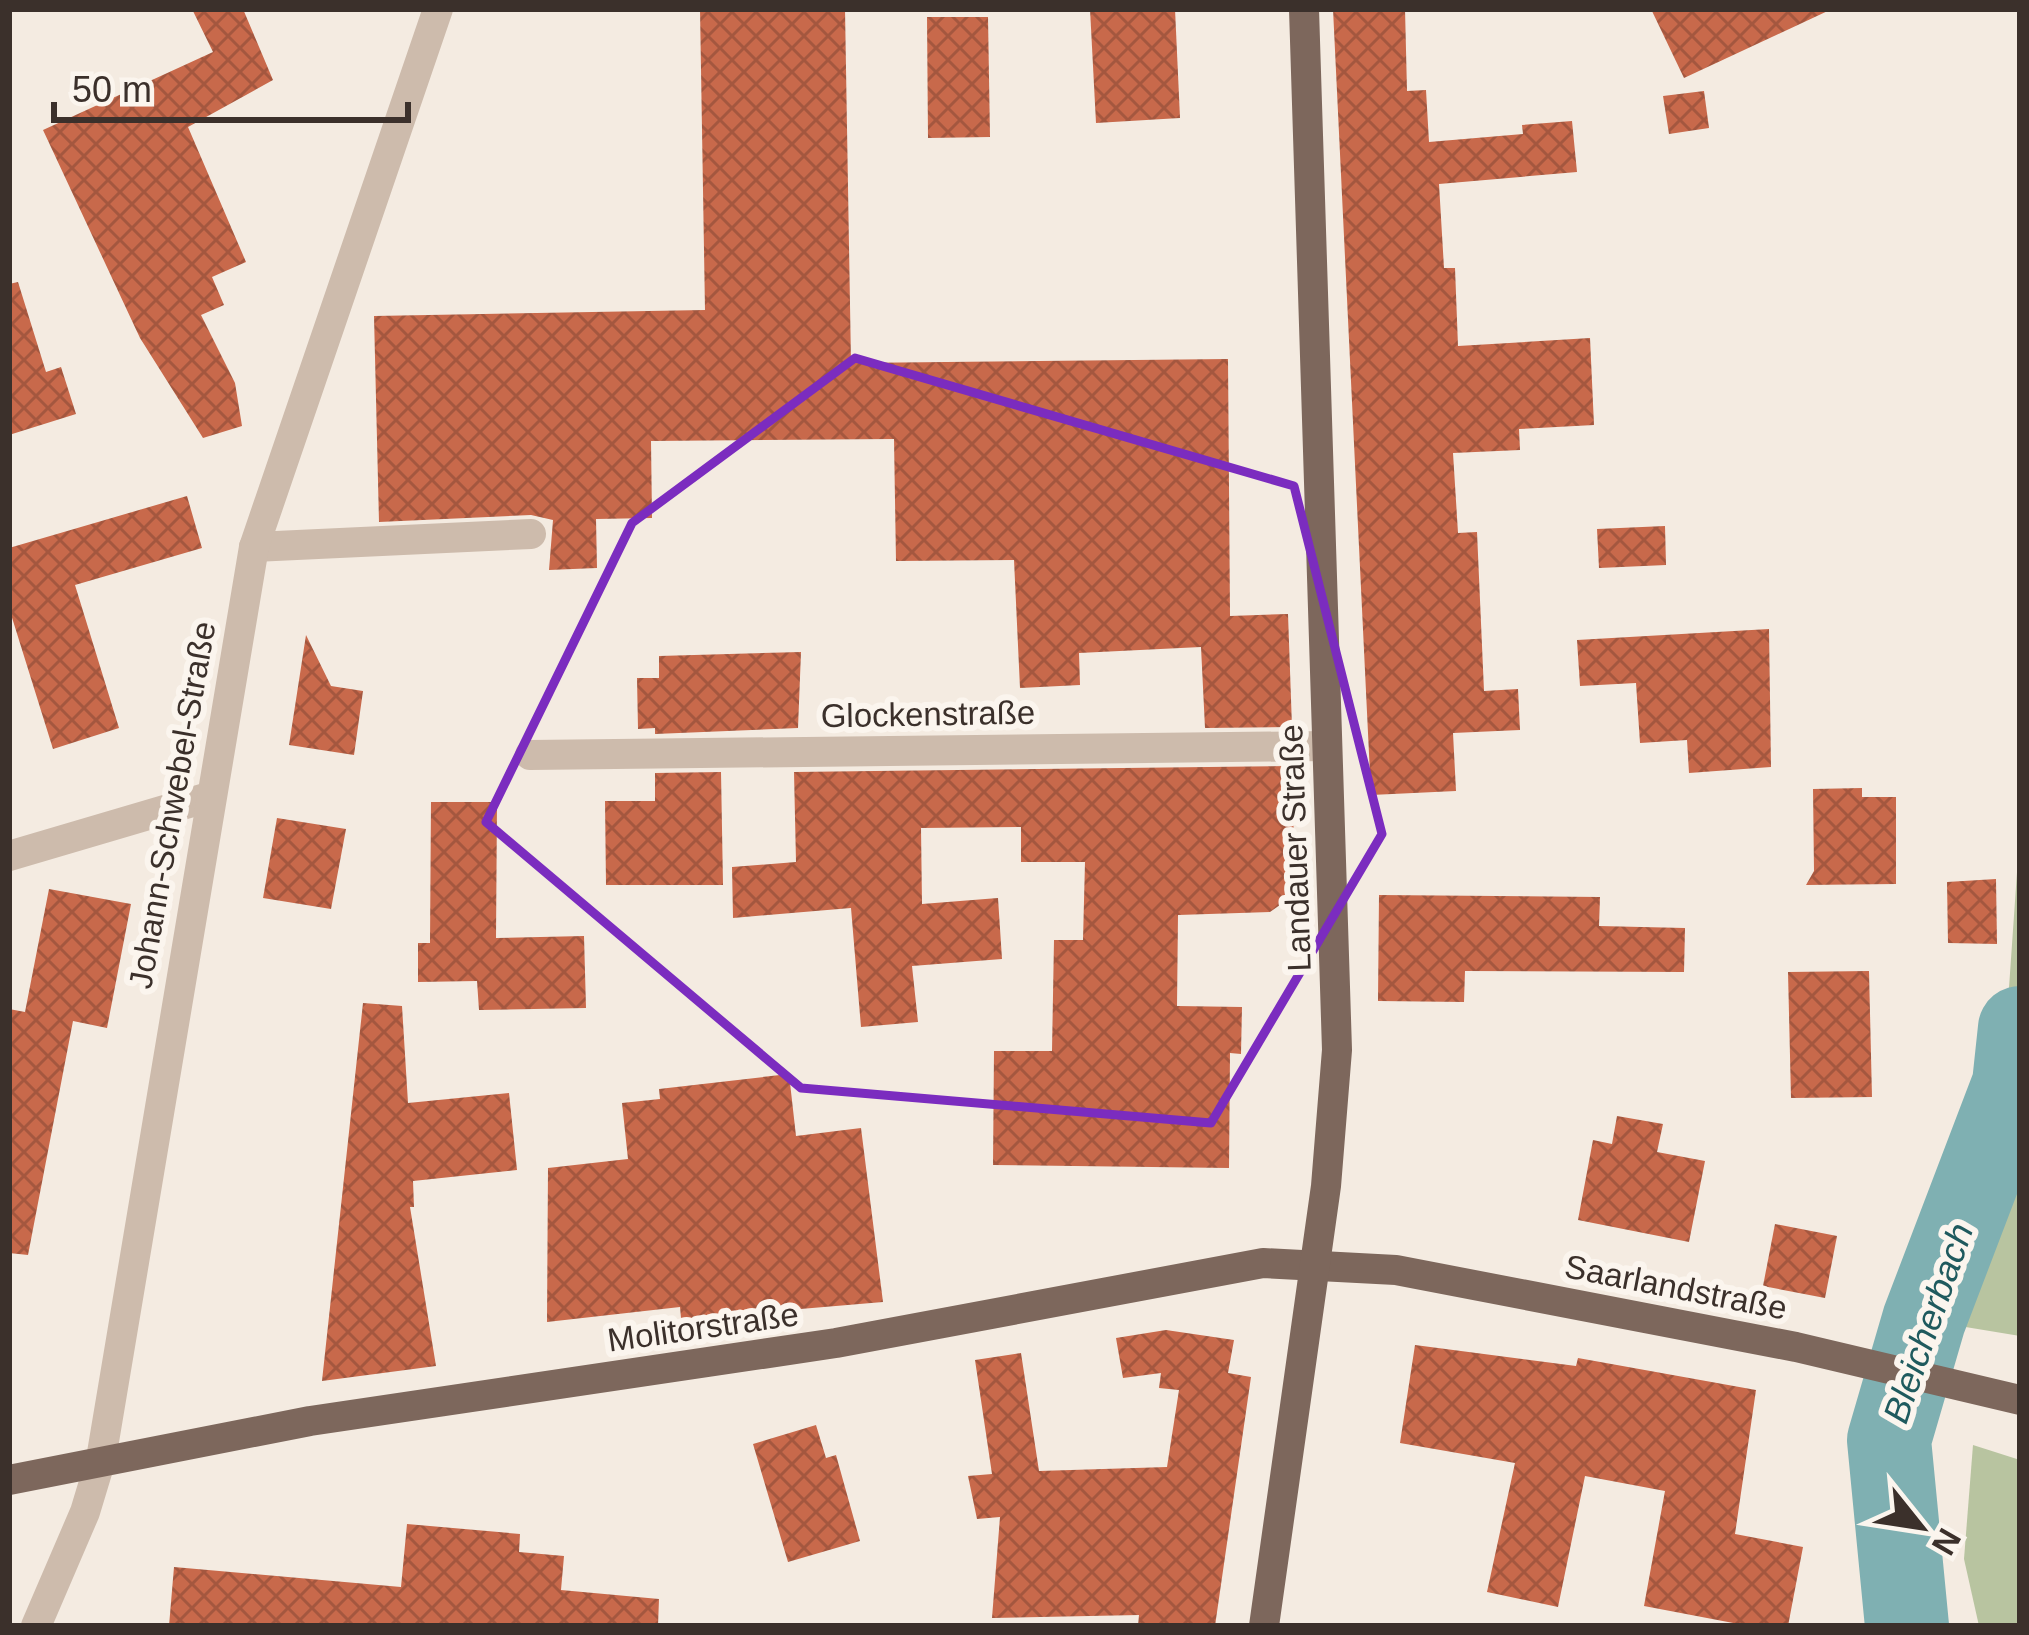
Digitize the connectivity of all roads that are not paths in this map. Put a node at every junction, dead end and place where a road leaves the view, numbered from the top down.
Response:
1 (438, 9) edge
2 (1293, 9) edge
3 (1304, 9) edge
4 (1303, 64) junction
5 (531, 534) dead end
6 (254, 547) junction
7 (1328, 746) junction
8 (530, 755) dead end
9 (209, 797) junction
10 (9, 856) edge
11 (1315, 1262) junction
12 (2020, 1400) edge
13 (101, 1460) junction
14 (9, 1480) edge
15 (36, 1626) edge
16 (1264, 1626) edge

1 - 6 street, Johann-Schwebel-Straße
2 - 4 main road, Landauer Straße
3 - 4 main road, Landauer Straße
4 - 7 main road, Landauer Straße
5 - 6 street
6 - 9 street, Johann-Schwebel-Straße
7 - 8 street, Glockenstraße
7 - 11 main road, Landauer Straße
9 - 10 street
9 - 13 street, Johann-Schwebel-Straße
11 - 12 main road, Saarlandstraße
11 - 13 main road, Molitorstraße
11 - 16 main road, Landauer Straße
13 - 14 main road, Molitorstraße
13 - 15 street, Johann-Schwebel-Straße

